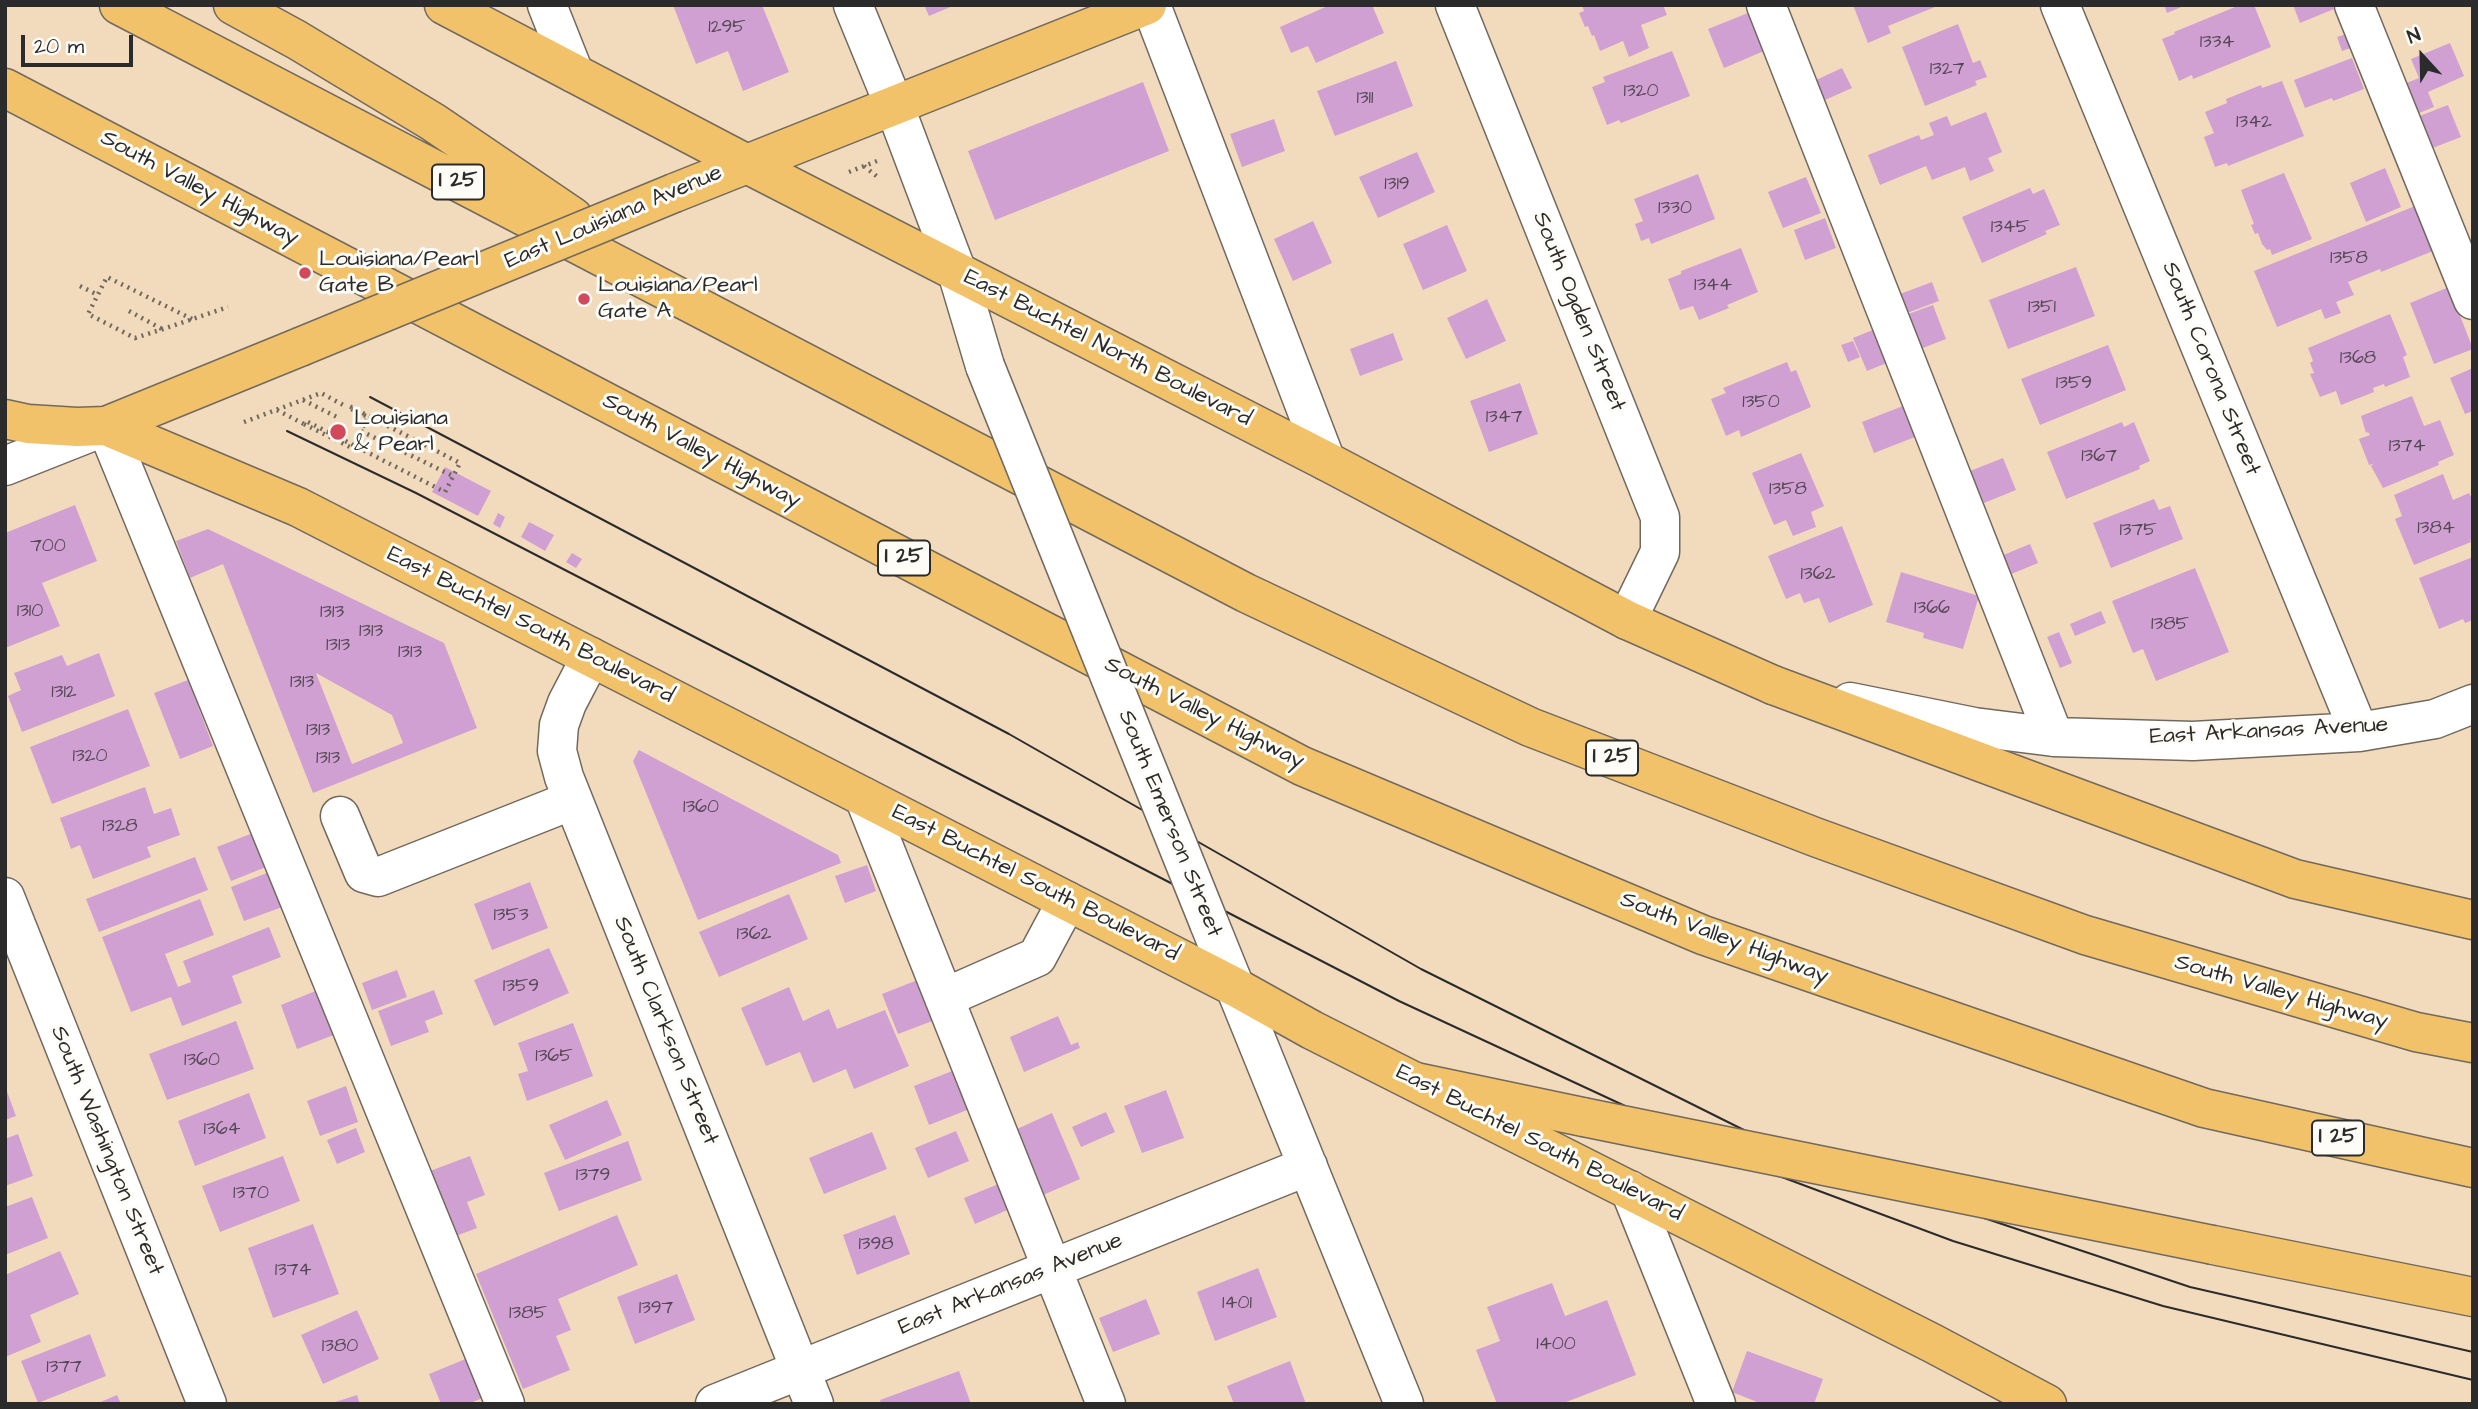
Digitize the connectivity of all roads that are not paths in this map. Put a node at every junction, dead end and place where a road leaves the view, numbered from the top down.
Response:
1 (119, 5) edge
2 (233, 5) edge
3 (444, 5) edge
4 (547, 5) edge
5 (853, 5) edge
6 (1149, 5) edge
7 (1455, 5) edge
8 (1766, 5) edge
9 (2060, 5) edge
10 (2354, 5) edge
11 (574, 73) junction
12 (5, 89) edge
13 (894, 105) junction
14 (745, 163) junction
15 (957, 272) junction
16 (2473, 300) edge
17 (797, 359) junction
18 (5, 419) edge
19 (106, 426) junction
20 (1326, 461) junction
21 (5, 466) edge
22 (1627, 620) junction
23 (591, 657) junction
24 (1773, 685) junction
25 (2473, 704) edge
26 (2359, 732) junction
27 (2054, 737) junction
28 (864, 797) junction
29 (573, 800) junction
30 (340, 816) dead end
31 (5, 897) edge
32 (1067, 901) junction
33 (2473, 920) edge
34 (1235, 987) junction
35 (944, 998) junction
36 (2473, 1043) edge
37 (1416, 1082) junction
38 (2204, 1108) junction
39 (1308, 1167) junction
40 (2473, 1168) edge
41 (2473, 1180) edge
42 (1630, 1190) junction
43 (1052, 1269) junction
44 (2473, 1297) edge
45 (808, 1387) edge
46 (2030, 1399) edge
47 (207, 1404) edge
48 (505, 1404) edge
49 (715, 1404) edge
50 (1106, 1404) edge
51 (1404, 1404) edge
52 (1716, 1404) edge

1 - 17 main road, South Valley Highway / I 25
2 - 17 main road
3 - 11 main road, East Buchtel North Boulevard
4 - 11 street
5 - 13 street, South Emerson Street
6 - 13 main road, East Louisiana Avenue
6 - 20 street
7 - 22 street, South Ogden Street
8 - 27 street
9 - 26 street, South Corona Street
10 - 16 street
11 - 14 main road, East Buchtel North Boulevard
12 - 38 main road, South Valley Highway / I 25
13 - 14 main road, East Louisiana Avenue
13 - 15 street, South Emerson Street
14 - 15 main road, East Buchtel North Boulevard
14 - 19 main road, East Louisiana Avenue, bridge
15 - 20 main road, East Buchtel North Boulevard
15 - 34 street, South Emerson Street, bridge
17 - 36 main road, South Valley Highway / I 25
18 - 19 main road, East Buchtel South Boulevard
19 - 21 street, East Louisiana Avenue
19 - 23 main road, East Buchtel South Boulevard
19 - 48 street
20 - 22 main road, East Buchtel North Boulevard
22 - 24 main road, East Buchtel North Boulevard
23 - 28 main road, East Buchtel South Boulevard
23 - 29 street, South Clarkson Street
24 - 27 street, East Arkansas Avenue
24 - 33 main road, East Buchtel North Boulevard
25 - 26 street, East Arkansas Avenue
26 - 27 street, East Arkansas Avenue
28 - 32 main road, East Buchtel South Boulevard
28 - 35 street
29 - 30 street
29 - 45 street, South Clarkson Street
31 - 47 street, South Washington Street
32 - 34 main road, East Buchtel South Boulevard
32 - 35 street
34 - 37 main road, East Buchtel South Boulevard
34 - 39 street, South Emerson Street
35 - 43 street
37 - 42 main road, East Buchtel South Boulevard
37 - 44 main road, bridge
38 - 40 main road, South Valley Highway / I 25
38 - 41 main road
39 - 43 street, East Arkansas Avenue
39 - 51 street, South Emerson Street
42 - 46 main road, East Buchtel South Boulevard
42 - 52 street
43 - 45 street, East Arkansas Avenue
43 - 50 street
45 - 49 street, East Arkansas Avenue

